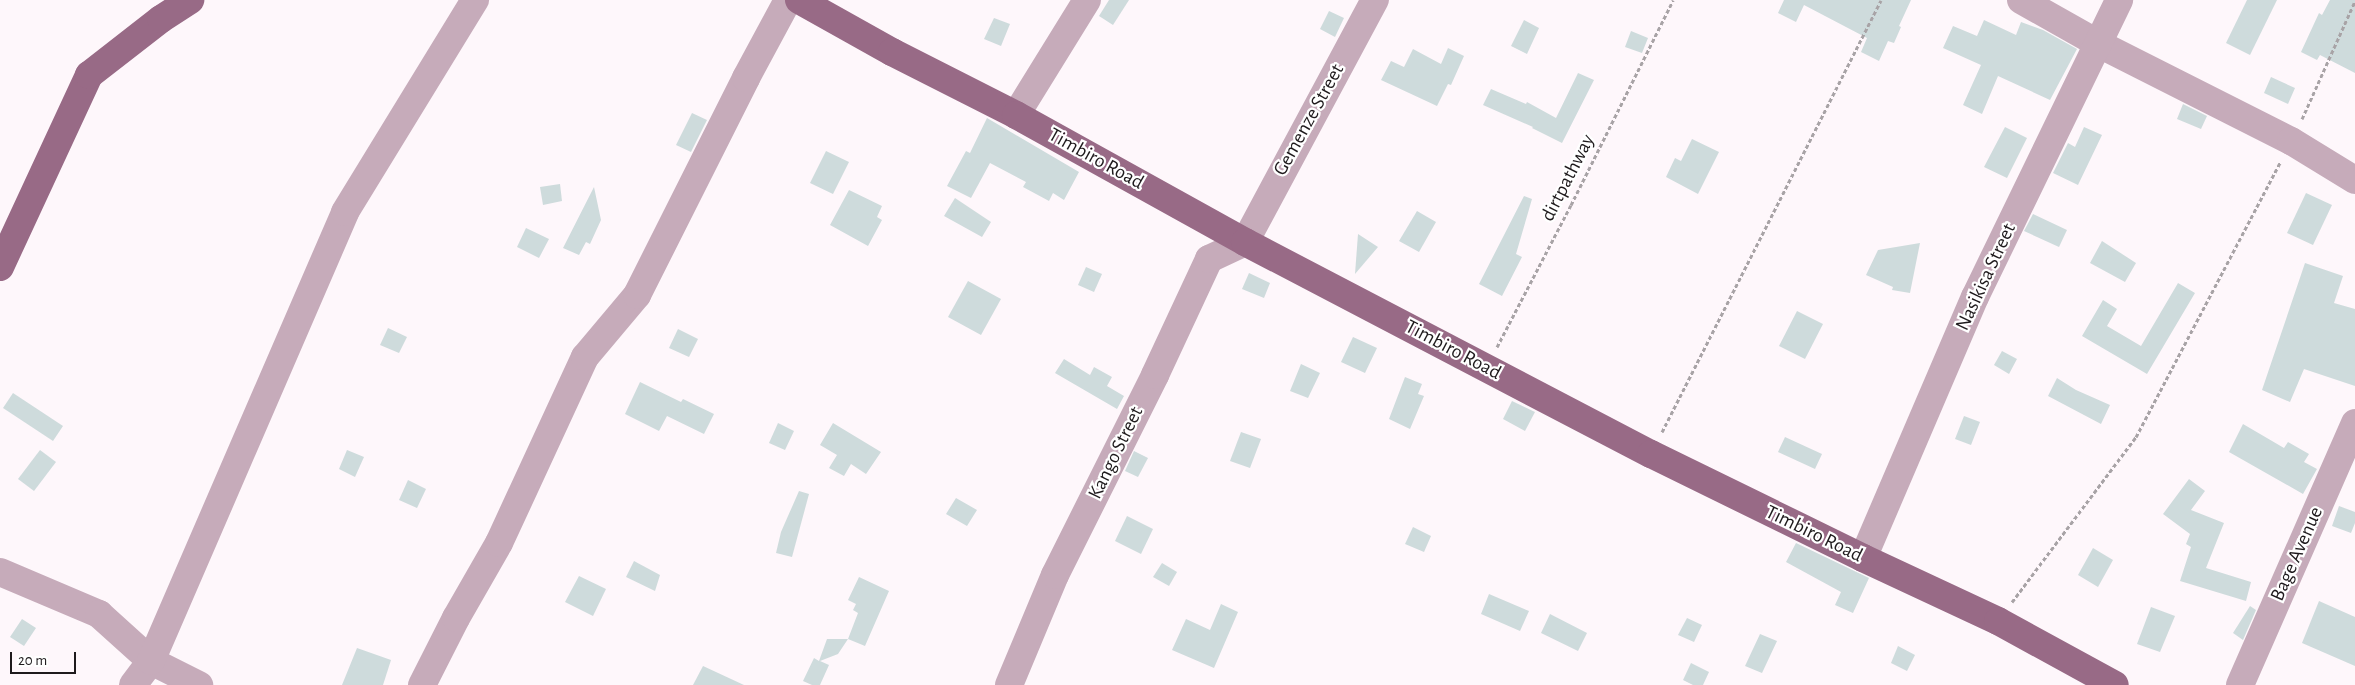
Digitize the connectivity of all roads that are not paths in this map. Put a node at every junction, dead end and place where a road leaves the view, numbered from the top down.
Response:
1 (190, 0) edge
2 (475, 0) edge
3 (788, 0) edge
4 (799, 0) edge
5 (1087, 0) edge
6 (1375, 0) edge
7 (2021, 0) edge
8 (2119, 0) edge
9 (2099, 44) junction
10 (1016, 115) junction
11 (2355, 180) edge
12 (1245, 242) junction
13 (0, 267) edge
14 (2355, 423) edge
15 (1863, 558) junction
16 (0, 572) edge
17 (151, 661) junction
18 (133, 685) edge
19 (199, 685) edge
20 (422, 685) edge
21 (1009, 685) edge
22 (2115, 685) edge
23 (2240, 685) edge

1 - 13 main road
2 - 17 street
3 - 20 street
4 - 10 main road, Timbiro Road
5 - 10 street
6 - 12 street, Gemenze Street
7 - 9 street
8 - 9 street, Nasikisa Street
9 - 11 street
9 - 15 street, Nasikisa Street
10 - 12 main road, Timbiro Road
12 - 15 main road, Timbiro Road
12 - 21 street, Kango Street
14 - 23 street, Bage Avenue
15 - 22 main road, Timbiro Road
16 - 17 street
17 - 18 street
17 - 19 street

